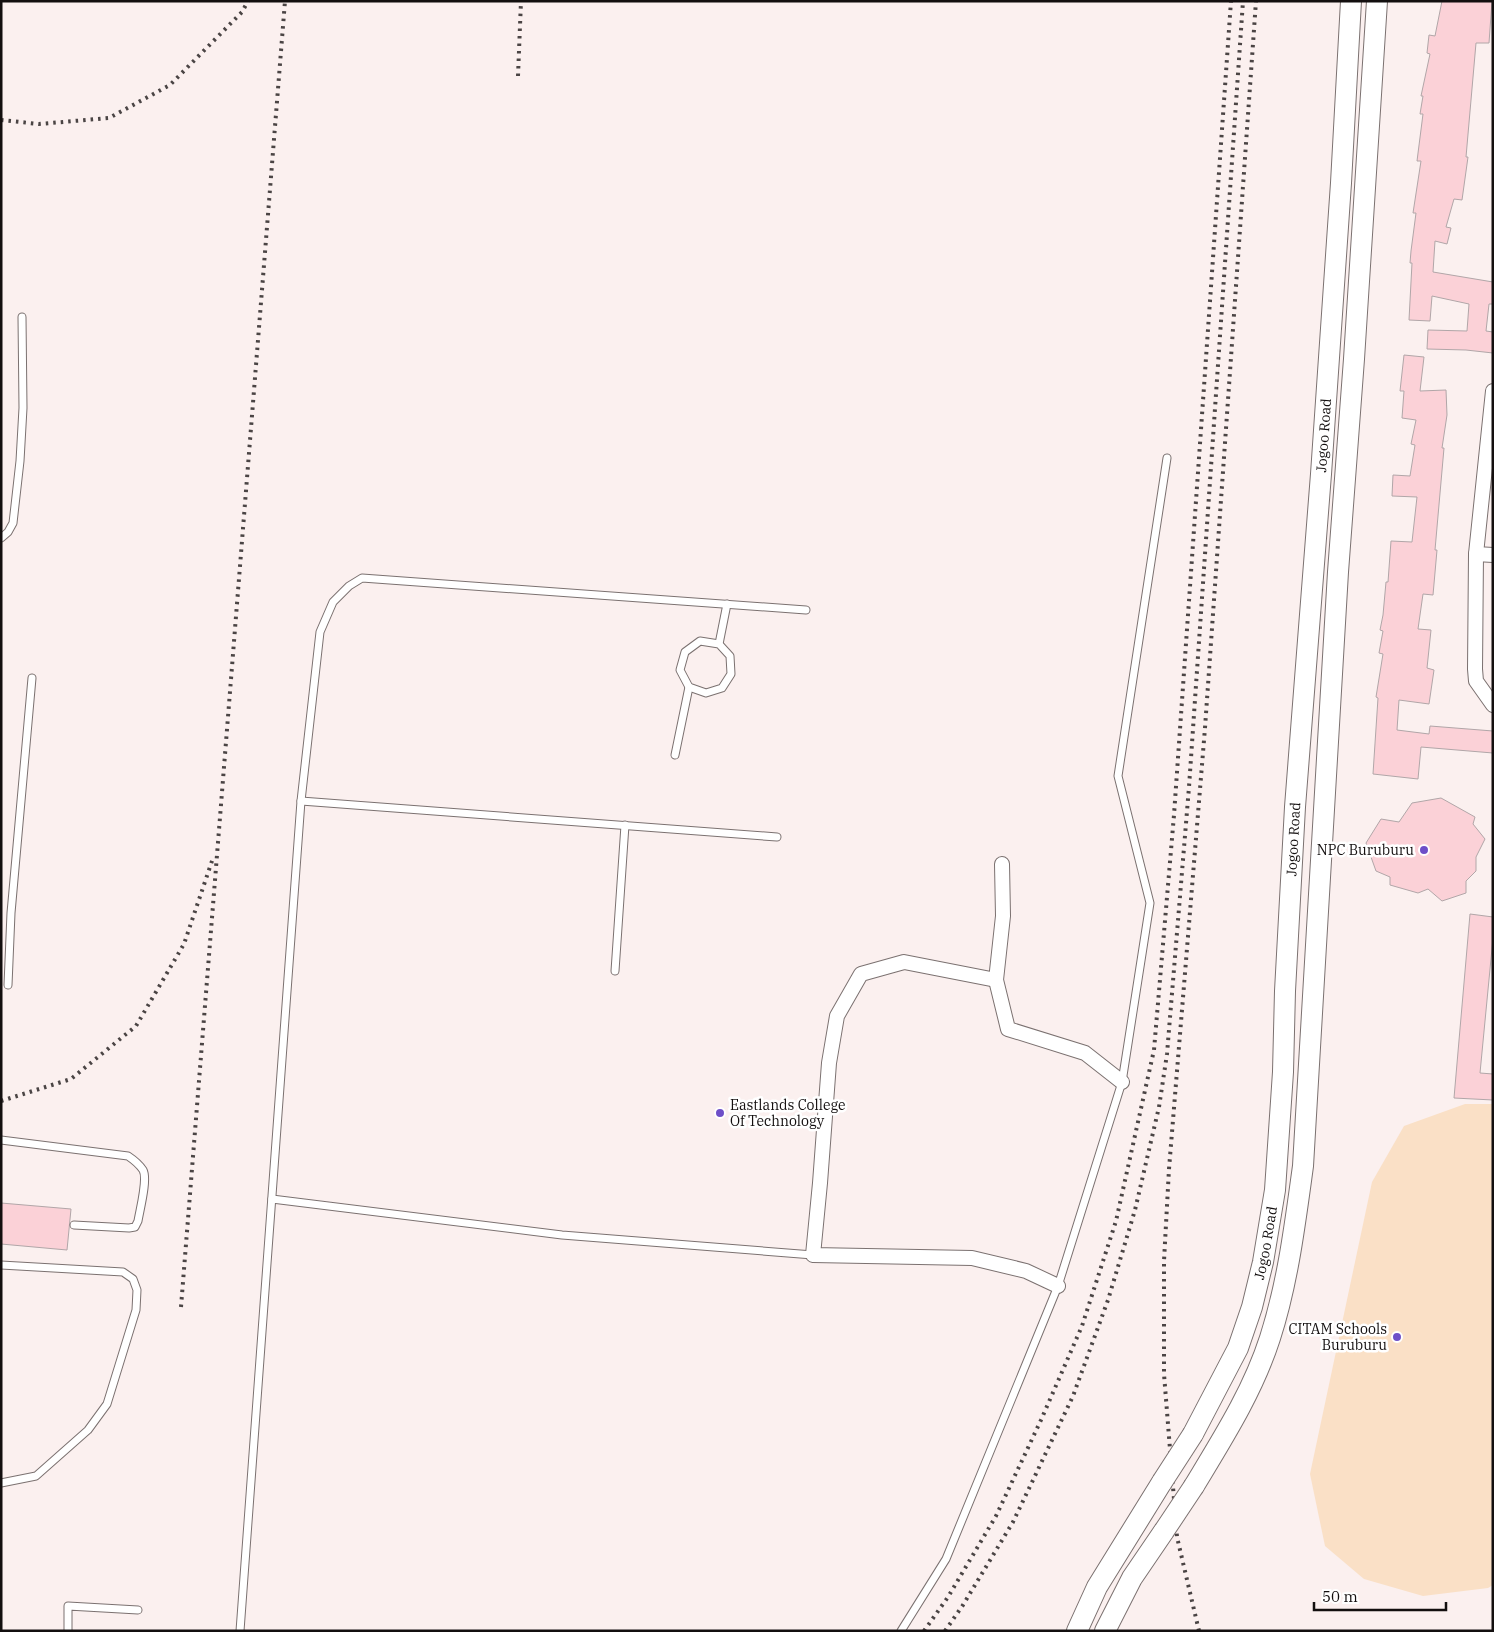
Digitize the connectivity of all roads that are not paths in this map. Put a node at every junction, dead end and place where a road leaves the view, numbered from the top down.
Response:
1 (1351, 1) edge
2 (1377, 1) edge
3 (22, 317) dead end
4 (1493, 391) edge
5 (1167, 458) dead end
6 (1, 538) edge
7 (1476, 554) junction
8 (1493, 555) edge
9 (727, 604) junction
10 (806, 610) dead end
11 (719, 644) junction
12 (32, 678) dead end
13 (690, 687) junction
14 (1493, 705) edge
15 (675, 755) dead end
16 (301, 801) junction
17 (625, 825) junction
18 (778, 836) dead end
19 (1002, 864) dead end
20 (1, 912) edge
21 (11, 913) junction
22 (615, 971) dead end
23 (996, 980) junction
24 (8, 985) dead end
25 (1122, 1082) junction
26 (1, 1140) edge
27 (272, 1199) junction
28 (74, 1225) dead end
29 (813, 1254) junction
30 (1, 1264) edge
31 (1058, 1286) junction
32 (1, 1483) edge
33 (1132, 1578) junction
34 (1097, 1587) junction
35 (138, 1610) dead end
36 (68, 1631) edge
37 (240, 1631) edge
38 (901, 1631) edge
39 (1066, 1631) edge
40 (1077, 1631) edge
41 (1105, 1631) edge
42 (1119, 1631) edge

1 - 34 main road, Jogoo Road, bridge
2 - 33 main road, Jogoo Road, bridge
3 - 6 lane
4 - 7 street
5 - 25 lane
7 - 8 street
7 - 14 street
9 - 10 lane
9 - 11 lane
9 - 16 lane
11 - 13 lane
11 - 13 lane
12 - 21 lane
13 - 15 lane
16 - 17 lane
16 - 27 lane
17 - 18 lane
17 - 22 lane
19 - 23 street
20 - 21 lane
21 - 24 lane
23 - 25 street
23 - 29 street
25 - 31 lane
26 - 28 lane
27 - 29 lane
27 - 37 lane
29 - 31 street
30 - 32 lane
31 - 38 lane
33 - 41 main road, Jogoo Road
33 - 42 main road
34 - 39 main road
34 - 40 main road, Jogoo Road
35 - 36 lane

